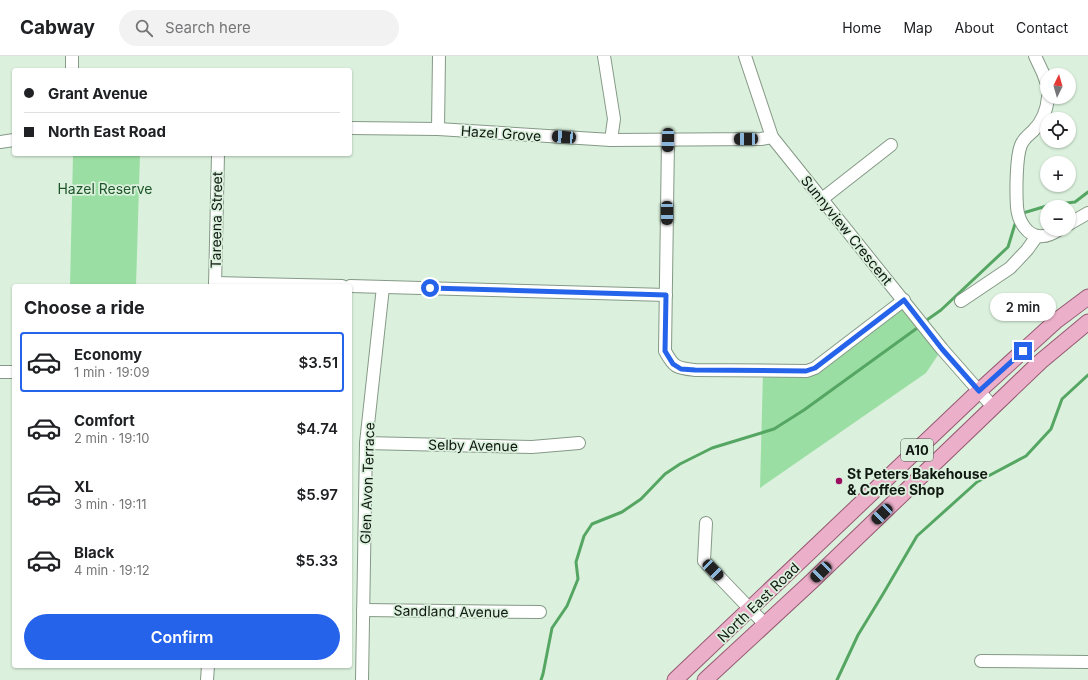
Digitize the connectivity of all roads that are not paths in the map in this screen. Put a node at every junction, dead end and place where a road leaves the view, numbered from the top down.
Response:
1 (72, 56) edge
2 (439, 56) edge
3 (604, 56) edge
4 (745, 56) edge
5 (1035, 56) edge
6 (72, 68) edge
7 (1041, 68) edge
8 (1047, 104) edge
9 (352, 128) edge
10 (438, 129) junction
11 (772, 137) junction
12 (12, 140) edge
13 (611, 140) junction
14 (668, 140) junction
15 (0, 142) edge
16 (891, 145) dead end
17 (218, 156) edge
18 (822, 199) junction
19 (1088, 213) edge
20 (1076, 220) edge
21 (1037, 236) joint
22 (215, 284) edge
23 (352, 286) edge
24 (382, 287) junction
25 (666, 295) junction
26 (1088, 297) edge
27 (904, 300) junction
28 (961, 301) dead end
29 (1088, 322) edge
30 (0, 372) edge
31 (12, 372) edge
32 (979, 391) junction
33 (993, 407) junction
34 (366, 443) junction
35 (579, 443) dead end
36 (706, 523) dead end
37 (750, 609) junction
38 (362, 610) junction
39 (540, 612) dead end
40 (766, 624) junction
41 (981, 661) dead end
42 (1088, 662) edge
43 (208, 668) edge
44 (679, 679) edge
45 (207, 680) edge
46 (362, 680) edge
47 (705, 680) edge

1 - 6 street
2 - 10 street
3 - 13 street
4 - 11 street, Sunnyview Crescent
5 - 7 street
8 - 21 street
9 - 10 street, Hazel Grove
10 - 13 street, Hazel Grove
11 - 14 street, Hazel Grove
11 - 18 street, Sunnyview Crescent
12 - 15 street
13 - 14 street, Hazel Grove
14 - 25 street
16 - 18 street
17 - 22 street, Tareena Street
18 - 27 street, Sunnyview Crescent
19 - 20 street
21 - 28 street
23 - 24 street
24 - 25 street
24 - 34 street, Glen Avon Terrace
25 - 27 street
26 - 32 main road, North East Road / A10
27 - 32 street, Sunnyview Crescent
29 - 33 main road, North East Road / A10
30 - 31 street
32 - 33 street, Sunnyview Crescent
32 - 37 main road, North East Road / A10
33 - 40 main road, North East Road / A10
34 - 35 street, Selby Avenue
34 - 38 street, Glen Avon Terrace
36 - 37 street
37 - 40 street
37 - 44 main road, North East Road / A10
38 - 39 street, Sandland Avenue
38 - 46 street, Glen Avon Terrace
40 - 47 main road, North East Road / A10
41 - 42 street
43 - 45 street

